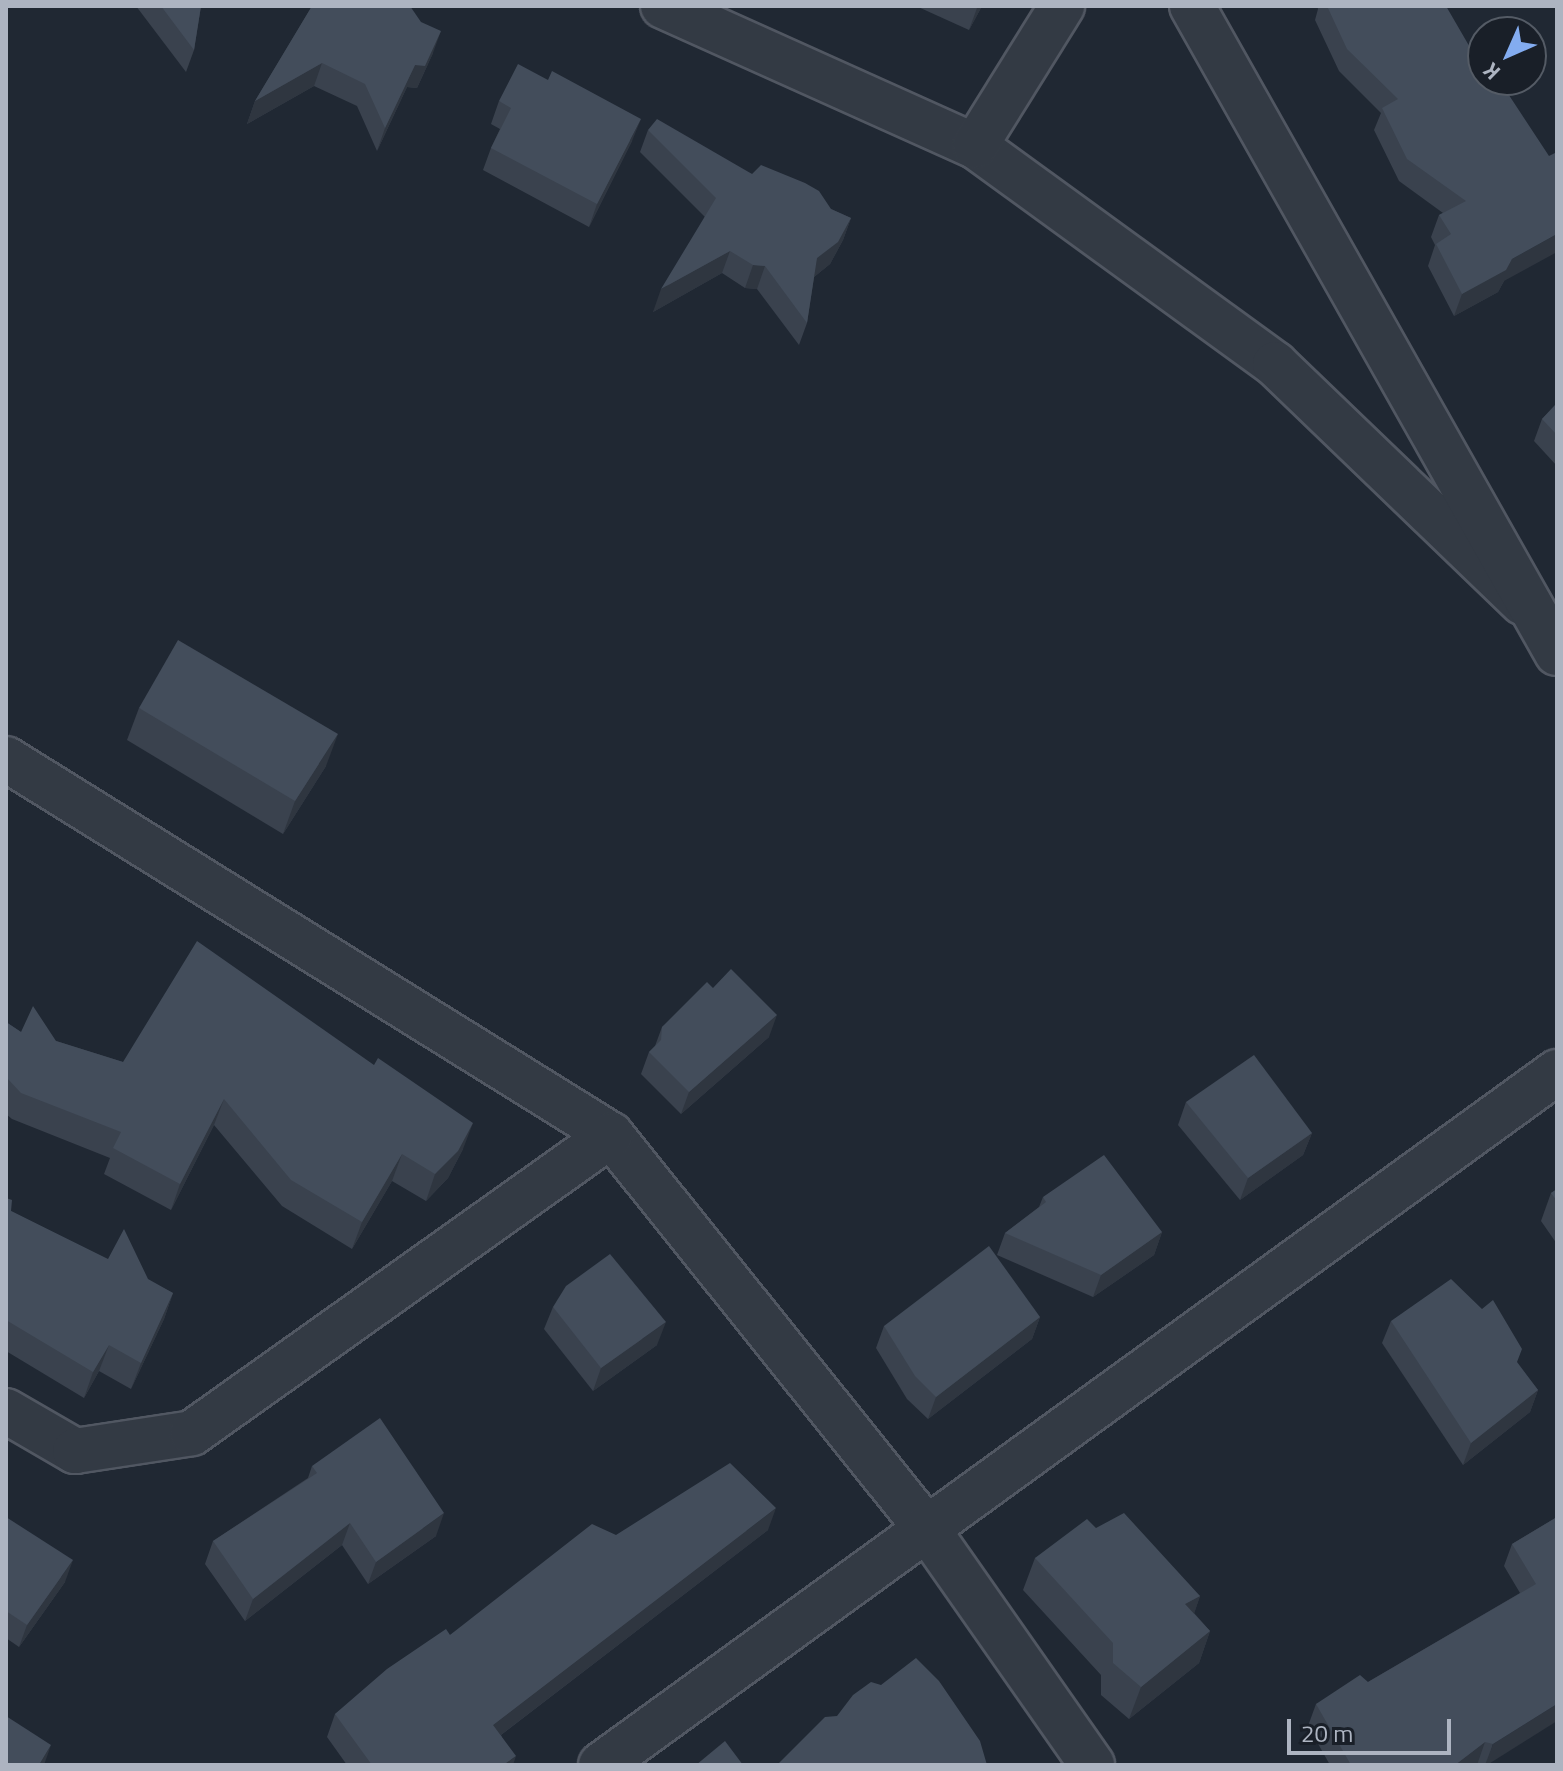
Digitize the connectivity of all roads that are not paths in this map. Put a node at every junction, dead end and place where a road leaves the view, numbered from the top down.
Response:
1 (663, 6) edge
2 (1062, 6) edge
3 (1192, 6) edge
4 (975, 146) junction
5 (1547, 635) edge
6 (6, 759) edge
7 (1557, 1072) edge
8 (611, 1135) junction
9 (6, 1411) edge
10 (927, 1529) junction
11 (601, 1765) edge
12 (1092, 1765) edge

1 - 4 street
2 - 4 street
3 - 5 street
4 - 5 street
6 - 8 street
7 - 10 street
8 - 9 street
8 - 10 street
10 - 11 street
10 - 12 street

